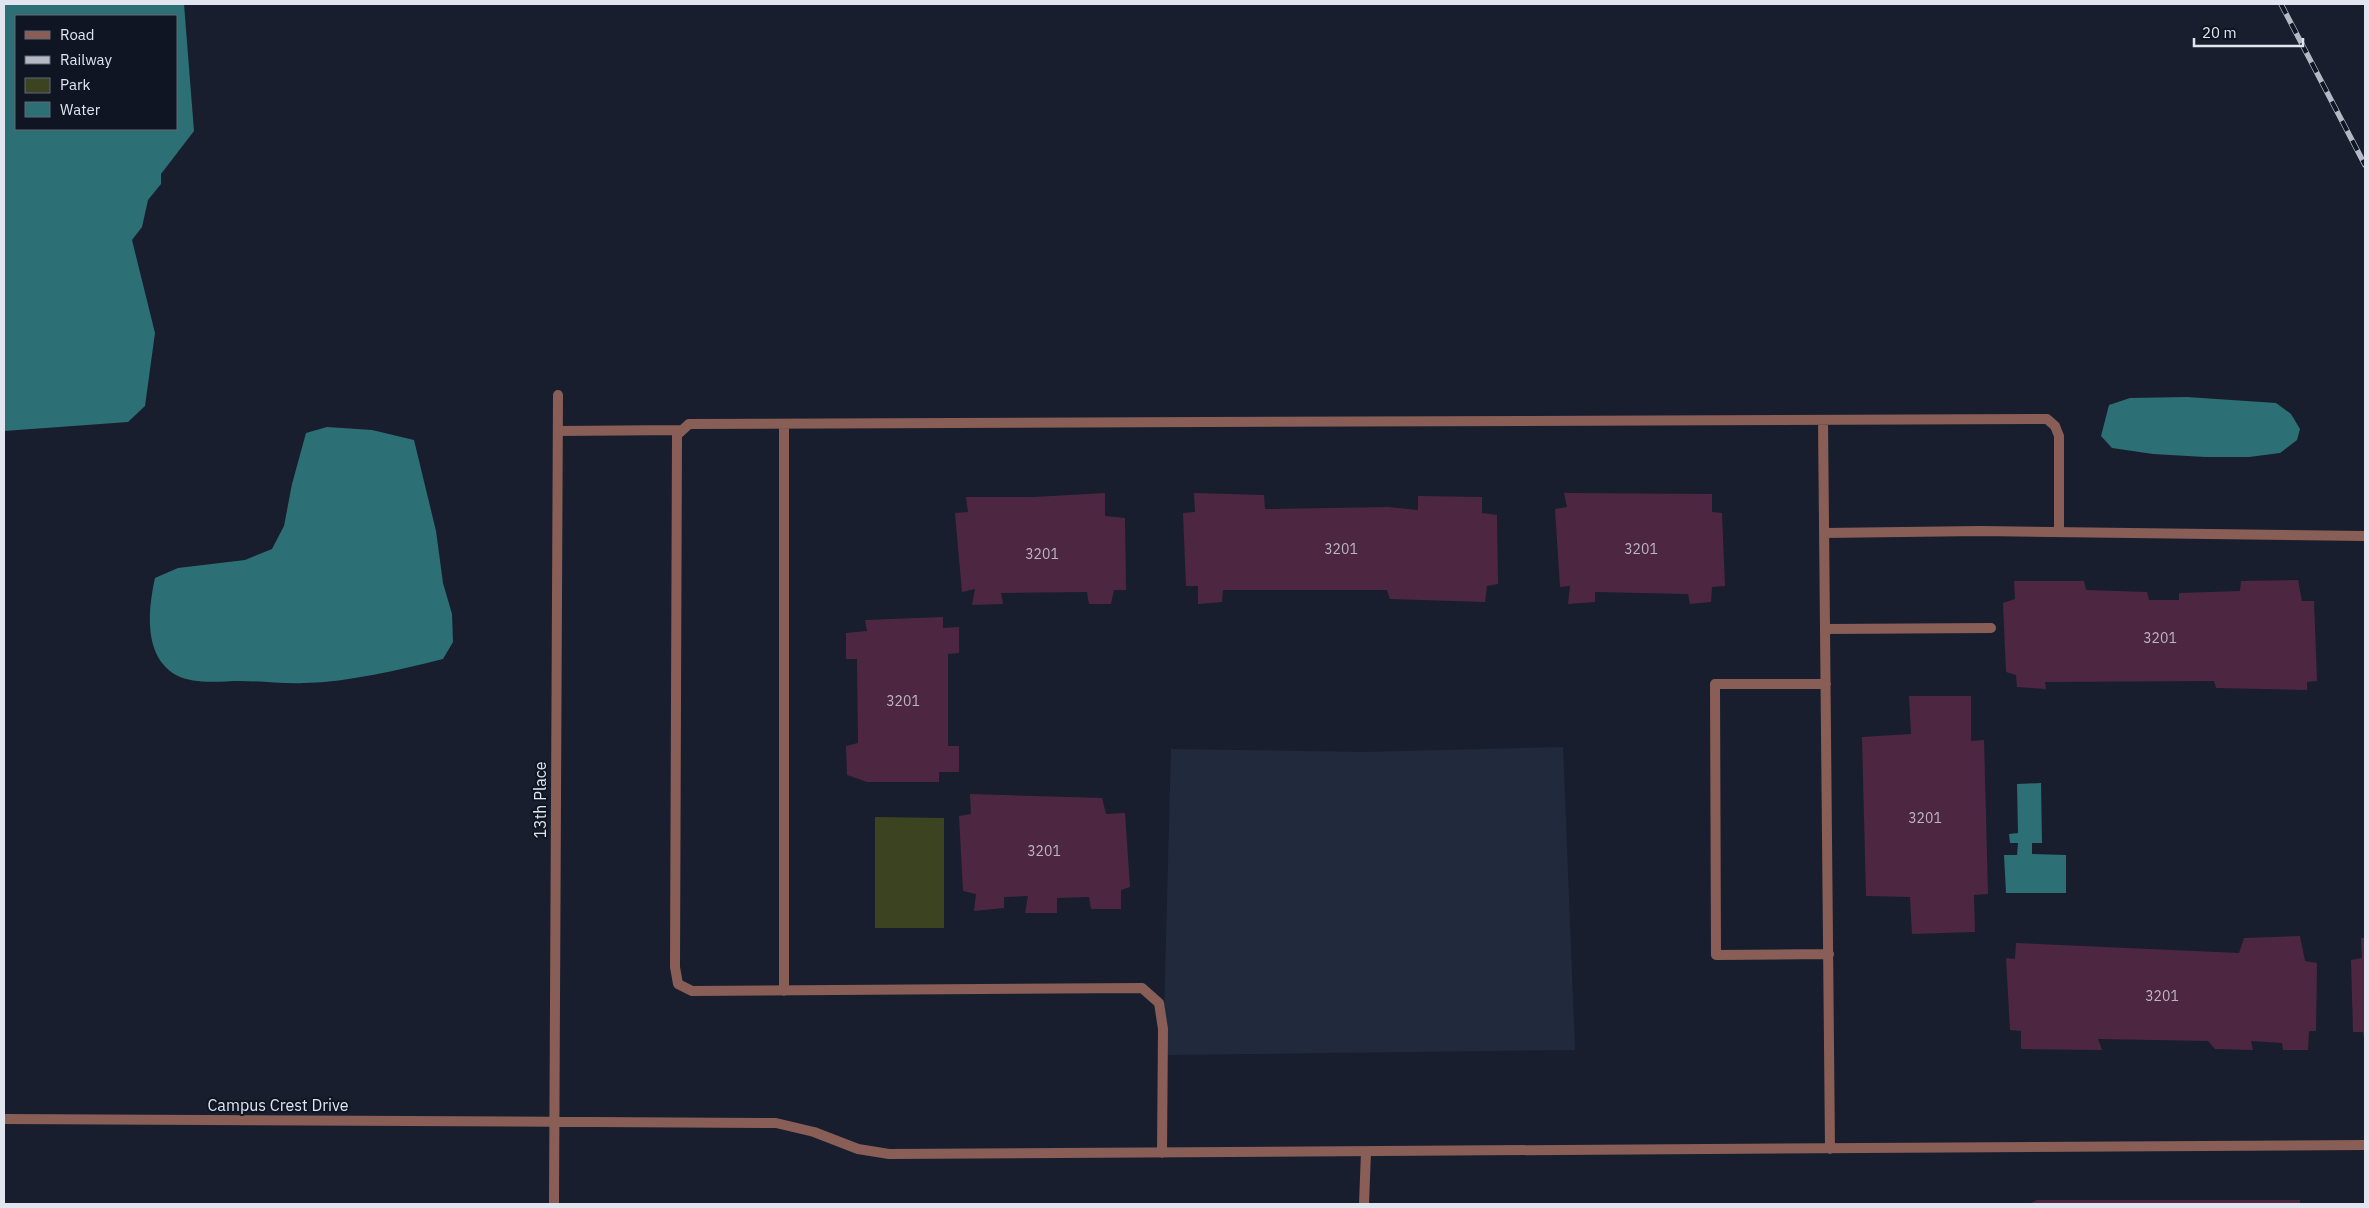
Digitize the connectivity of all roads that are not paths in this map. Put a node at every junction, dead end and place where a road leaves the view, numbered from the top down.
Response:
1 (558, 395) dead end
2 (1823, 421) junction
3 (784, 424) junction
4 (682, 430) junction
5 (558, 431) junction
6 (2059, 531) junction
7 (1824, 533) junction
8 (2365, 536) edge
9 (1991, 628) dead end
10 (1825, 629) junction
11 (1826, 684) junction
12 (1829, 954) junction
13 (784, 991) junction
14 (4, 1119) edge
15 (553, 1121) junction
16 (2365, 1145) edge
17 (1830, 1148) junction
18 (1366, 1152) junction
19 (1162, 1153) junction
20 (554, 1204) edge
21 (1364, 1204) edge

1 - 5 street, 13th Place
2 - 3 street
2 - 6 street
2 - 7 street
3 - 4 street
3 - 13 street
4 - 5 street
4 - 13 street
5 - 15 street, 13th Place
6 - 7 street
6 - 8 street
7 - 10 street
9 - 10 street
10 - 11 street
11 - 12 street
11 - 12 street
12 - 17 street
13 - 19 street
14 - 15 street, Campus Crest Drive
15 - 19 street, Campus Crest Drive
15 - 20 street, 13th Place
16 - 17 street, Campus Crest Drive
17 - 18 street, Campus Crest Drive
18 - 19 street, Campus Crest Drive
18 - 21 street

